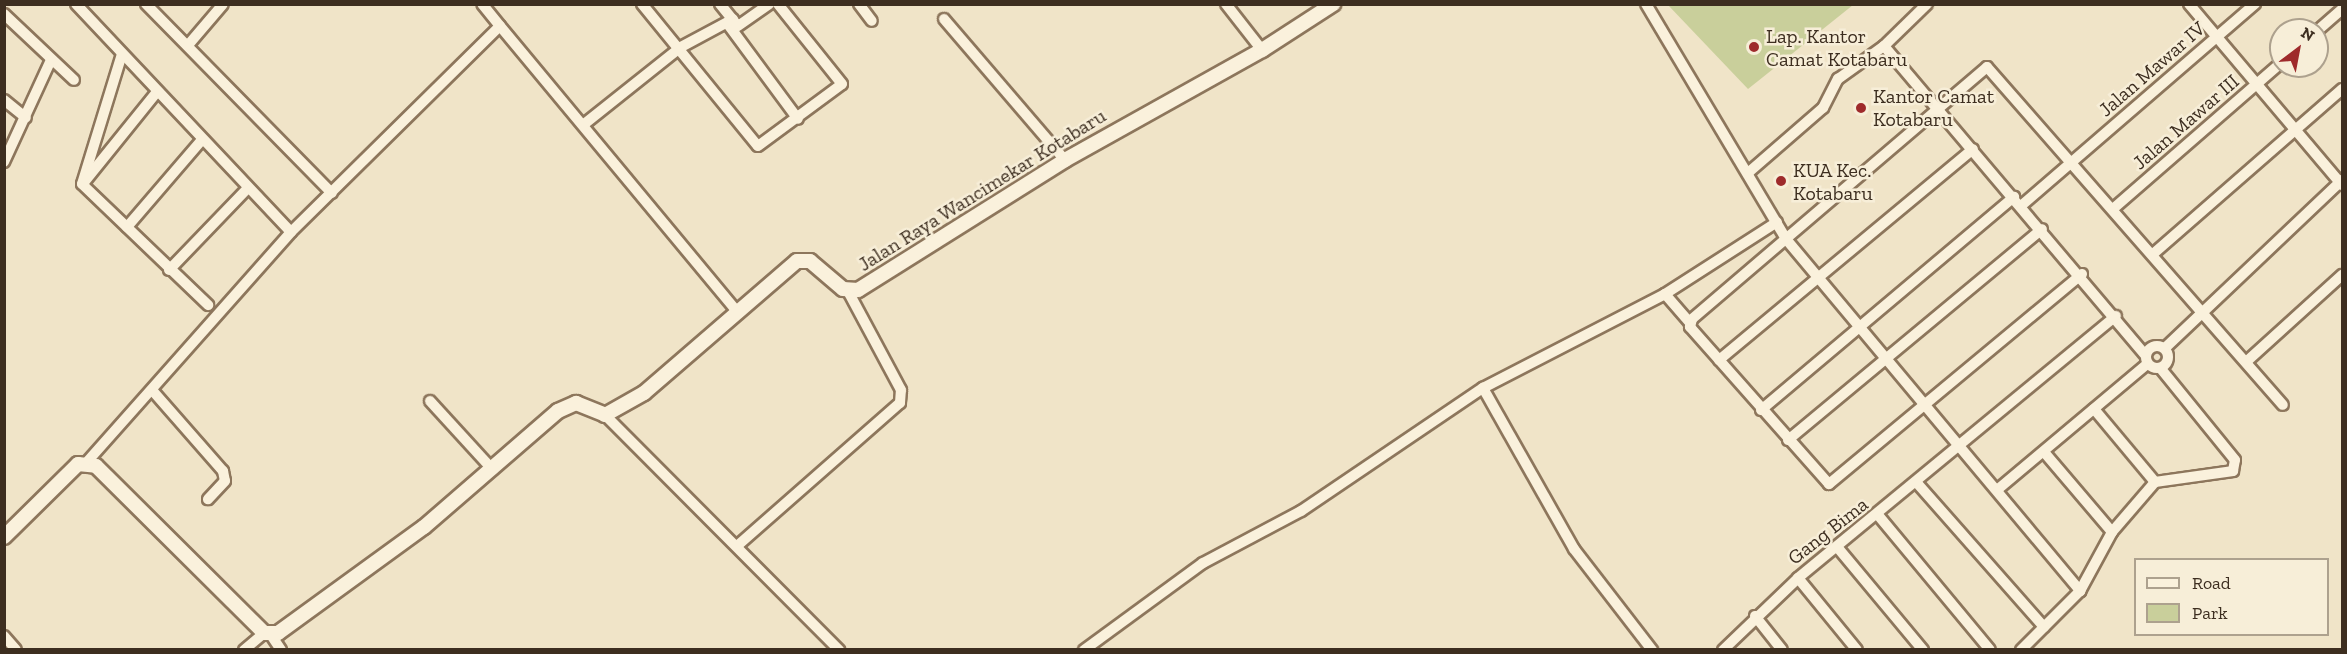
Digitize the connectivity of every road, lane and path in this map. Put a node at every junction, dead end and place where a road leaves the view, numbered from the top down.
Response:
1 (76, 4) edge
2 (146, 4) edge
3 (223, 4) edge
4 (482, 4) edge
5 (720, 4) edge
6 (769, 4) edge
7 (778, 4) edge
8 (1226, 4) edge
9 (1333, 4) edge
10 (1646, 4) edge
11 (1927, 4) edge
12 (2189, 4) edge
13 (2254, 4) edge
14 (859, 5) edge
15 (646, 6) edge
16 (2343, 9) edge
17 (4, 14) edge
18 (944, 19) dead end
19 (730, 21) junction
20 (872, 21) dead end
21 (2329, 21) edge
22 (500, 26) junction
23 (2217, 37) junction
24 (189, 44) junction
25 (1884, 46) junction
26 (681, 47) junction
27 (1262, 51) junction
28 (122, 54) junction
29 (51, 60) junction
30 (2269, 74) edge
31 (74, 80) dead end
32 (2257, 84) junction
33 (2343, 89) edge
34 (156, 93) junction
35 (4, 100) edge
36 (1939, 109) junction
37 (26, 118) junction
38 (798, 118) junction
39 (583, 125) junction
40 (2296, 130) junction
41 (201, 141) junction
42 (1973, 150) junction
43 (1065, 160) junction
44 (2073, 161) junction
45 (4, 162) edge
46 (1749, 172) junction
47 (2342, 182) edge
48 (82, 184) junction
49 (248, 188) junction
50 (332, 193) junction
51 (2018, 201) junction
52 (2114, 208) junction
53 (1777, 222) junction
54 (128, 227) junction
55 (2042, 229) junction
56 (291, 232) junction
57 (1786, 239) junction
58 (2153, 254) junction
59 (170, 270) junction
60 (2082, 274) junction
61 (2343, 275) edge
62 (1819, 278) junction
63 (848, 291) junction
64 (1665, 294) junction
65 (208, 305) dead end
66 (735, 309) junction
67 (2203, 312) junction
68 (2116, 316) junction
69 (1690, 323) junction
70 (1856, 326) junction
71 (2165, 348) junction
72 (1886, 358) junction
73 (1719, 360) junction
74 (2146, 360) junction
75 (2246, 362) junction
76 (2160, 369) junction
77 (1483, 388) junction
78 (152, 390) junction
79 (430, 401) dead end
80 (2283, 405) dead end
81 (1927, 407) junction
82 (1761, 410) junction
83 (2094, 410) junction
84 (605, 415) junction
85 (1788, 440) junction
86 (1961, 448) junction
87 (2044, 452) junction
88 (86, 463) junction
89 (493, 470) junction
90 (2155, 482) junction
91 (1917, 483) junction
92 (1997, 490) junction
93 (208, 499) dead end
94 (1878, 515) junction
95 (2112, 532) junction
96 (4, 537) edge
97 (736, 546) junction
98 (1838, 548) junction
99 (1798, 578) junction
100 (2079, 591) junction
101 (1755, 616) junction
102 (2044, 627) junction
103 (267, 634) junction
104 (4, 636) edge
105 (16, 650) edge
106 (244, 650) edge
107 (281, 650) edge
108 (838, 650) edge
109 (1084, 650) edge
110 (1652, 650) edge
111 (1723, 650) edge
112 (1782, 650) edge
113 (1857, 650) edge
114 (1923, 650) edge
115 (1990, 650) edge
116 (2021, 650) edge

1 - 28 street
2 - 24 street
3 - 24 street
4 - 22 street
5 - 19 street
6 - 19 street
7 - 38 street
8 - 27 street
9 - 27 street, Jalan Raya Wancimekar Kotabaru
10 - 46 street
11 - 25 street
12 - 23 street
13 - 23 street, Jalan Mawar IV
14 - 20 street
15 - 26 street
16 - 21 street
17 - 29 street
18 - 43 street
19 - 26 street
19 - 38 street
22 - 39 street
22 - 50 street
23 - 32 street
23 - 44 street, Jalan Mawar IV
24 - 50 street
25 - 36 street
25 - 46 street
26 - 38 street
26 - 39 street
27 - 43 street, Jalan Raya Wancimekar Kotabaru
28 - 34 street
28 - 48 street
29 - 31 street
29 - 37 street
30 - 32 street, Jalan Mawar III
32 - 40 street
32 - 52 street, Jalan Mawar III
33 - 40 street
34 - 41 street
34 - 48 street
35 - 37 street
36 - 42 street
36 - 44 street
36 - 57 street
37 - 45 street
39 - 66 street
40 - 47 street
40 - 58 street
41 - 49 street
41 - 54 street
42 - 51 street
42 - 62 street
43 - 63 street, Jalan Raya Wancimekar Kotabaru
44 - 51 street, Jalan Mawar IV
44 - 52 street
46 - 53 street
47 - 67 street
48 - 54 street
49 - 56 street
49 - 59 street
50 - 56 street
51 - 55 street
51 - 70 street, Jalan Mawar IV
52 - 58 street
53 - 57 street
53 - 64 street
54 - 59 street
55 - 60 street
55 - 72 street
56 - 78 street
57 - 62 street
57 - 69 street
58 - 67 street
59 - 65 street
60 - 68 street
60 - 81 street
61 - 75 street
62 - 70 street
62 - 73 street
63 - 66 street, Jalan Raya Wancimekar Kotabaru
63 - 97 street
64 - 69 street
64 - 77 street
66 - 84 street, Jalan Raya Wancimekar Kotabaru
67 - 71 street
67 - 75 street
68 - 74 street
68 - 86 street, Gang Bima
69 - 73 street
70 - 72 street
70 - 82 street, Jalan Mawar IV
71 - 74 street
71 - 76 street
72 - 81 street
72 - 85 street
73 - 82 street
74 - 76 street
74 - 83 street
75 - 80 street
76 - 90 street
77 - 109 street
77 - 110 street
78 - 88 street
78 - 93 street
79 - 89 street
81 - 85 street
81 - 86 street
82 - 85 street
83 - 87 street
83 - 90 street
84 - 89 street
84 - 97 street
86 - 91 street, Gang Bima
86 - 92 street
87 - 92 street
87 - 95 street
88 - 96 street
88 - 103 street
89 - 103 street
90 - 95 street
91 - 94 street, Gang Bima
91 - 102 street
92 - 100 street
94 - 98 street, Gang Bima
94 - 115 street
95 - 100 street
97 - 108 street
98 - 99 street, Gang Bima
98 - 114 street
99 - 101 street, Gang Bima
99 - 113 street
100 - 102 street
101 - 111 street, Gang Bima
101 - 112 street
102 - 116 street
103 - 106 street
103 - 107 street
104 - 105 street

